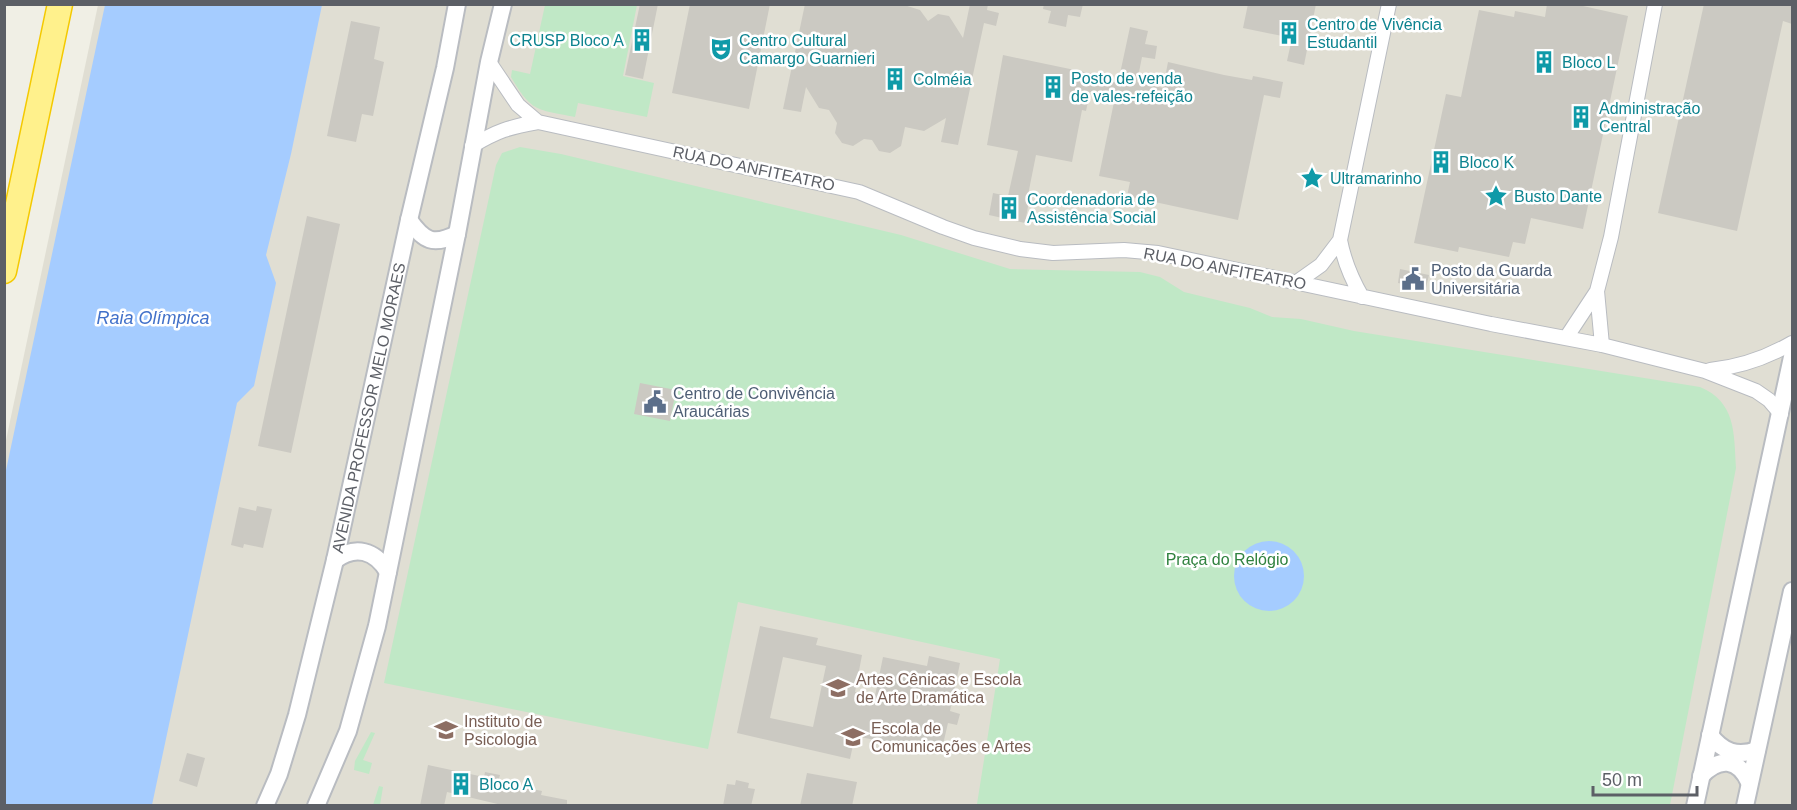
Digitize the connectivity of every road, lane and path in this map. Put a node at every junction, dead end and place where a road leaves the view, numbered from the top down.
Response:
1 (60, 4) edge
2 (457, 4) edge
3 (502, 4) edge
4 (1389, 4) edge
5 (1655, 4) edge
6 (489, 62) junction
7 (537, 122) junction
8 (472, 147) junction
9 (409, 220) junction
10 (457, 234) junction
11 (1340, 240) junction
12 (4, 271) edge
13 (1297, 282) junction
14 (1597, 291) junction
15 (1362, 297) junction
16 (1566, 338) junction
17 (1792, 343) edge
18 (1602, 345) junction
19 (1792, 357) edge
20 (1705, 371) junction
21 (1781, 414) junction
22 (334, 560) junction
23 (388, 572) junction
24 (1792, 591) edge
25 (1710, 735) junction
26 (1757, 750) junction
27 (1701, 776) junction
28 (1749, 782) junction
29 (265, 806) edge
30 (316, 806) edge
31 (1695, 806) edge
32 (1745, 806) edge

1 - 12 highway
2 - 9 street, AVENIDA PROFESSOR MELO MORAES
3 - 6 street
4 - 11 street
5 - 14 street
6 - 7 street
6 - 8 street
7 - 8 street, RUA DO ANFITEATRO
7 - 13 street, RUA DO ANFITEATRO
8 - 10 street
9 - 10 street
9 - 22 street, AVENIDA PROFESSOR MELO MORAES
10 - 23 street
11 - 13 street
11 - 15 street
13 - 15 street, RUA DO ANFITEATRO
14 - 16 street
14 - 18 street
15 - 16 street, RUA DO ANFITEATRO
16 - 18 street, RUA DO ANFITEATRO
17 - 20 street, RUA DO ANFITEATRO
18 - 20 street, RUA DO ANFITEATRO
19 - 21 street
20 - 21 street, RUA DO ANFITEATRO
21 - 25 street
22 - 23 street
22 - 29 street, AVENIDA PROFESSOR MELO MORAES
23 - 30 street
24 - 26 street
25 - 26 street
25 - 27 street
26 - 28 street
27 - 28 street
27 - 31 street
28 - 32 street

